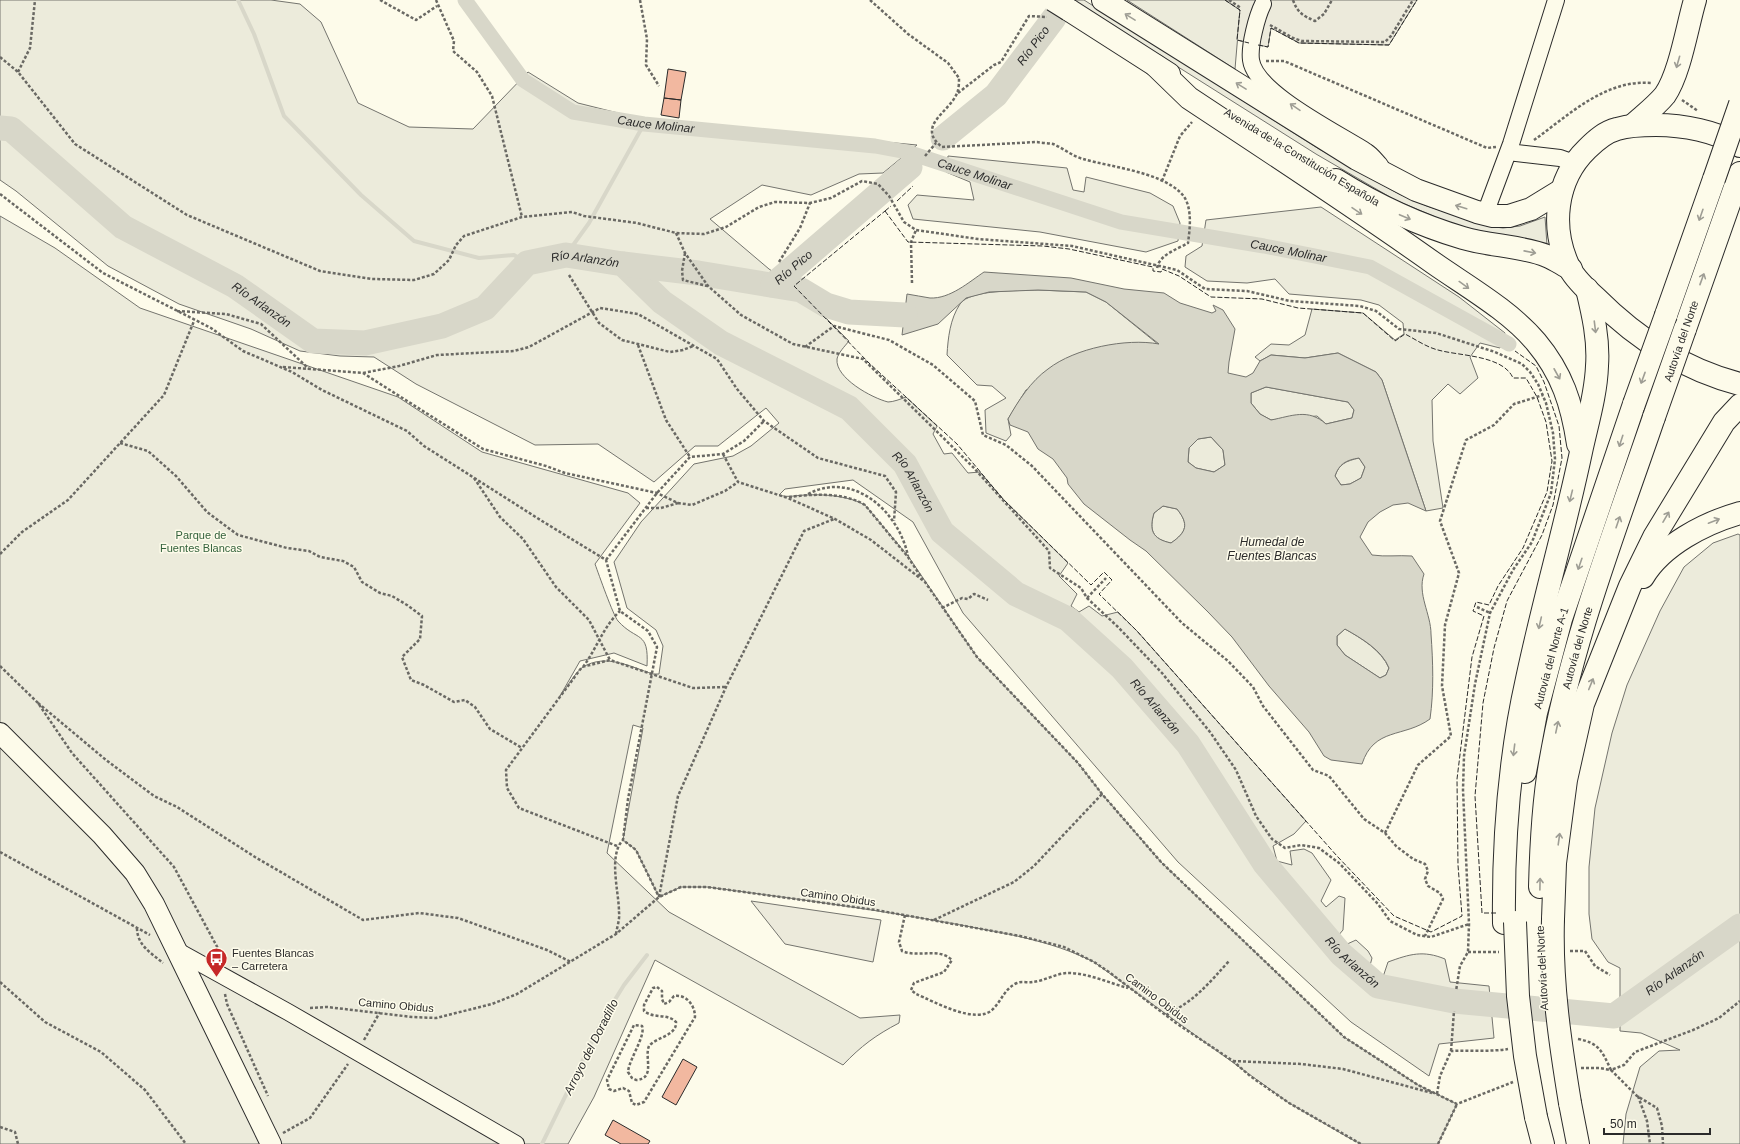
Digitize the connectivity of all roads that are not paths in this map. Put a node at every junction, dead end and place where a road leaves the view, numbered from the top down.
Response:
1 (1103, 0) edge
2 (1556, 0) edge
3 (1695, 0) edge
4 (1263, 4) dead end
5 (1057, 9) edge
6 (1156, 66) junction
7 (1740, 104) edge
8 (1633, 125) junction
9 (1740, 146) edge
10 (1509, 148) junction
11 (1574, 163) junction
12 (1394, 179) junction
13 (1738, 180) edge
14 (1562, 190) junction
15 (1485, 214) junction
16 (1571, 269) junction
17 (1587, 289) junction
18 (1740, 384) edge
19 (1634, 404) joint
20 (1740, 405) edge
21 (1576, 474) junction
22 (1740, 513) edge
23 (1618, 615) junction
24 (0, 733) edge
25 (1546, 921) junction
26 (1510, 923) junction
27 (176, 950) junction
28 (1564, 1104) junction
29 (1531, 1117) junction
30 (269, 1143) edge
31 (516, 1144) edge
32 (1532, 1144) edge
33 (1543, 1144) edge
34 (1567, 1144) edge
35 (1578, 1144) edge

12 -> 1 highway
2 - 10 street
3 -> 8 highway
12 -> 4 street
5 - 6 highway, Avenida de la Constitución Española
6 -> 16 highway, Avenida de la Constitución Española
6 -> 21 highway
7 -> 19 highway, Autovía del Norte, bridge
8 - 9 highway
8 - 11 highway
10 - 11 street
10 - 15 street
11 - 14 highway
15 -> 12 highway
25 -> 13 highway, Autovía del Norte, bridge
14 - 15 highway
14 - 16 highway
16 - 17 highway
17 - 18 highway
17 -> 21 highway
19 -> 26 highway, Autovía del Norte A-1
23 -> 20 highway
21 -> 26 highway
23 -> 22 highway
25 -> 23 highway
24 - 27 main road
25 - 28 highway, Autovía del Norte
26 - 29 highway, bridge
27 - 30 main road
27 - 31 street
28 - 34 highway, Autovía del Norte
28 - 35 highway
29 - 32 highway
29 - 33 highway

